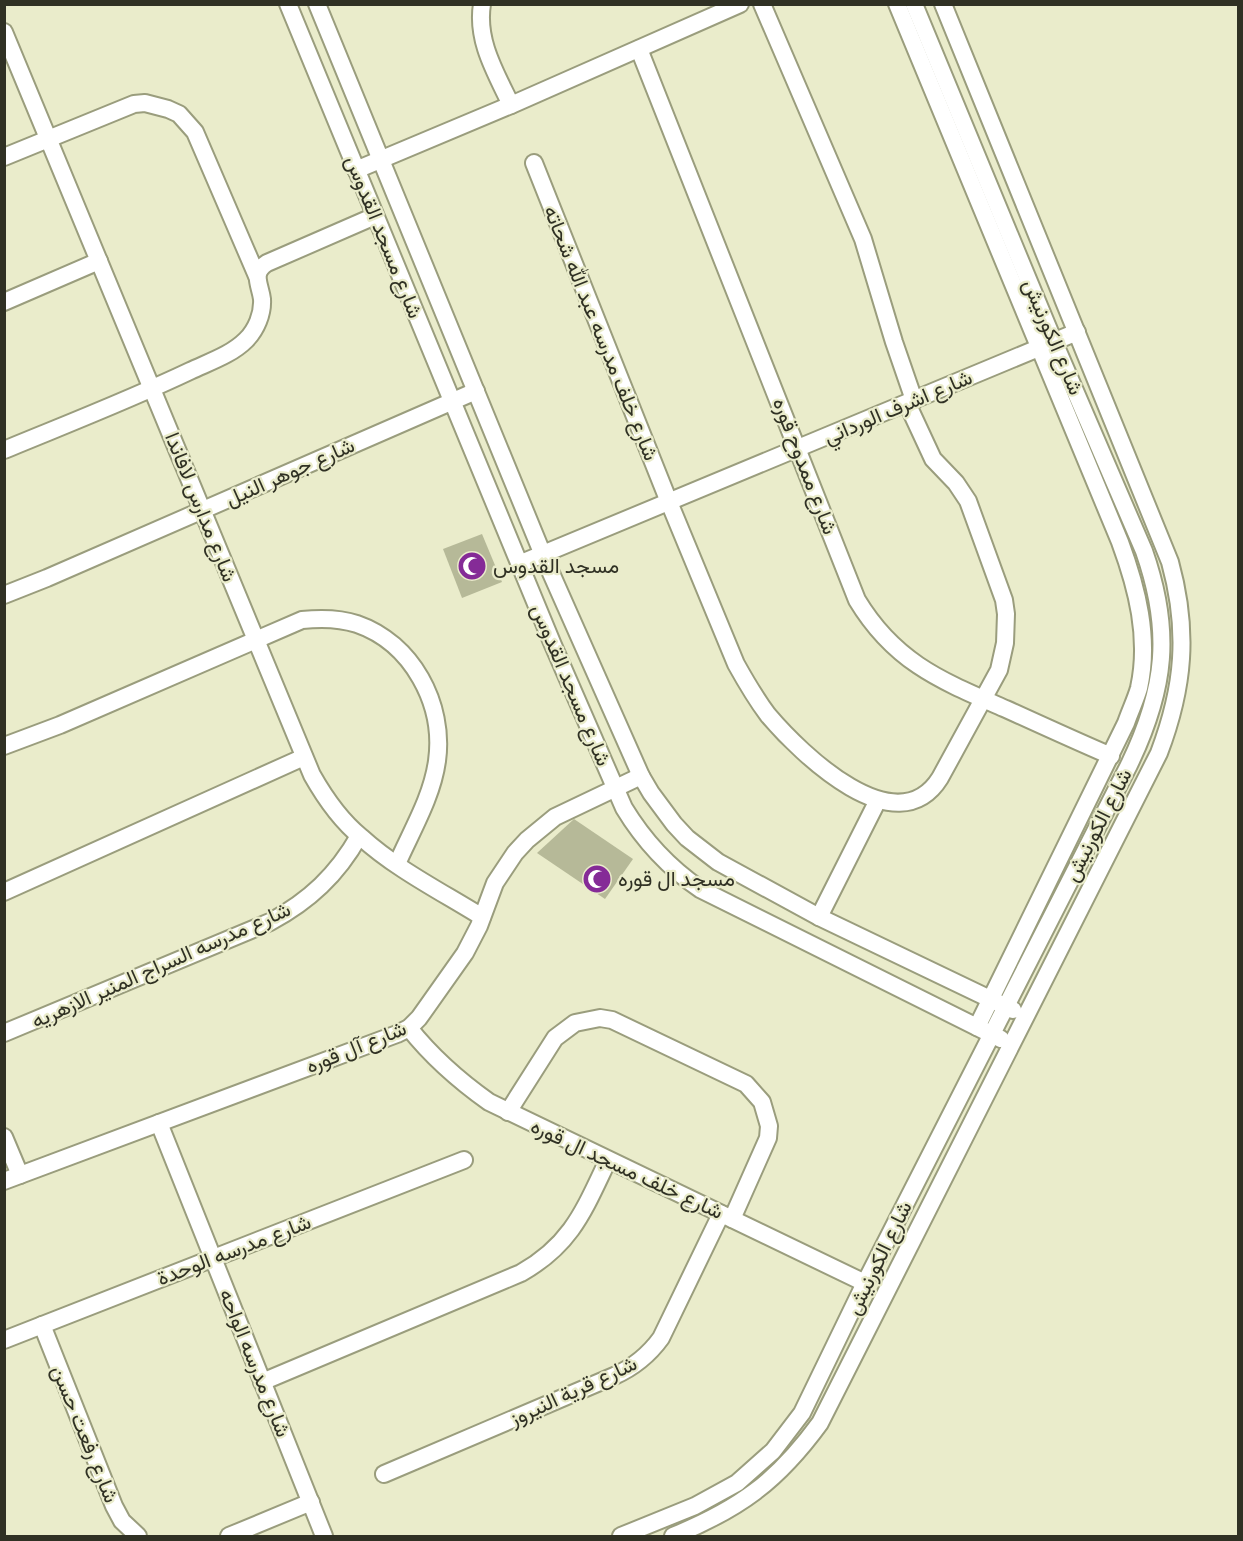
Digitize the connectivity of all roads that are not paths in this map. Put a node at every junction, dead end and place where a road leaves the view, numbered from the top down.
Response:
1 (288, 4) edge
2 (317, 4) edge
3 (482, 4) edge
4 (740, 4) edge
5 (762, 4) edge
6 (897, 4) edge
7 (914, 4) edge
8 (943, 4) edge
9 (4, 32) edge
10 (639, 49) junction
11 (511, 105) junction
12 (49, 139) junction
13 (4, 158) edge
14 (381, 159) junction
15 (534, 163) dead end
16 (356, 170) junction
17 (375, 216) junction
18 (99, 261) junction
19 (257, 276) junction
20 (4, 302) edge
21 (1077, 332) junction
22 (1047, 345) junction
23 (153, 389) junction
24 (476, 391) junction
25 (452, 401) junction
26 (911, 401) junction
27 (799, 448) junction
28 (4, 450) edge
29 (669, 502) junction
30 (202, 510) junction
31 (543, 555) junction
32 (519, 564) junction
33 (4, 595) edge
34 (255, 639) junction
35 (983, 699) junction
36 (4, 746) edge
37 (1111, 756) junction
38 (304, 757) junction
39 (641, 776) junction
40 (615, 787) junction
41 (878, 800) junction
42 (359, 836) junction
43 (397, 864) junction
44 (4, 892) edge
45 (482, 917) junction
46 (819, 917) junction
47 (998, 1003) junction
48 (1025, 1016) junction
49 (409, 1028) junction
50 (984, 1031) junction
51 (4, 1033) edge
52 (1011, 1044) junction
53 (508, 1112) junction
54 (159, 1124) junction
55 (4, 1137) edge
56 (464, 1160) dead end
57 (608, 1160) junction
58 (12, 1178) edge
59 (726, 1216) junction
60 (213, 1258) junction
61 (865, 1283) junction
62 (42, 1325) junction
63 (4, 1340) edge
64 (262, 1382) junction
65 (384, 1474) dead end
66 (311, 1502) junction
67 (138, 1536) edge
68 (229, 1536) edge
69 (324, 1536) edge
70 (621, 1536) edge
71 (673, 1536) edge

1 - 16 street, شارع مسجد القدوس
2 - 14 street, شارع مسجد القدوس
3 - 11 street
4 - 10 street
5 - 26 street
6 - 22 street
7 - 22 street, شارع الكورنيش
8 - 21 street, شارع الكورنيش
9 - 12 street, شارع مدارس لافاندا
10 - 11 street
10 - 27 street, شارع ممدوح قوره
11 - 14 street
12 - 13 street
12 - 18 street, شارع مدارس لافاندا
12 - 19 street
14 - 16 street
14 - 24 street, شارع مسجد القدوس
15 - 29 street, شارع خلف مدرسه عبد الله شحاته
16 - 17 street, شارع مسجد القدوس
17 - 19 street
17 - 25 street, شارع مسجد القدوس
18 - 20 street
18 - 23 street, شارع مدارس لافاندا
19 - 23 street
21 - 22 street, شارع اشرف الورداني
21 - 48 street, شارع الكورنيش
22 - 26 street, شارع اشرف الورداني
22 - 37 street
22 - 47 street, شارع الكورنيش
23 - 28 street
23 - 30 street, شارع مدارس لافاندا
24 - 25 street, شارع جوهر النيل
24 - 31 street, شارع مسجد القدوس
25 - 30 street, شارع جوهر النيل
25 - 32 street, شارع مسجد القدوس
26 - 27 street, شارع اشرف الورداني
26 - 35 street
27 - 29 street, شارع اشرف الورداني
27 - 35 street, شارع ممدوح قوره
29 - 31 street, شارع اشرف الورداني
29 - 41 street, شارع خلف مدرسه عبد الله شحاته
30 - 33 street, شارع جوهر النيل
30 - 34 street, شارع مدارس لافاندا
31 - 32 street, شارع اشرف الورداني
31 - 39 street, شارع مسجد القدوس
32 - 40 street, شارع مسجد القدوس
34 - 36 street
34 - 38 street, شارع مدارس لافاندا
34 - 43 street
35 - 37 street, شارع ممدوح قوره
35 - 41 street
37 - 47 street
38 - 42 street, شارع مدارس لافاندا
38 - 44 street
39 - 40 street, شارع آل قوره
39 - 46 street, شارع مسجد القدوس
40 - 45 street, شارع آل قوره
40 - 50 street, شارع مسجد القدوس
41 - 46 street
42 - 43 street, شارع مدارس لافاندا
42 - 51 street, شارع مدرسه السراج المنير الازهريه
43 - 45 street, شارع مدارس لافاندا
45 - 49 street, شارع آل قوره
46 - 47 street, شارع مسجد القدوس
47 - 48 street, شارع مسجد القدوس
47 - 50 street, شارع الكورنيش
48 - 52 street, شارع الكورنيش
49 - 53 street, شارع خلف مسجد ال قوره
49 - 54 street, شارع آل قوره
50 - 52 street, شارع مسجد القدوس
50 - 61 street, شارع الكورنيش
52 - 71 street, شارع الكورنيش
53 - 57 street, شارع خلف مسجد ال قوره
53 - 59 street, شارع قرية النيروز
54 - 58 street, شارع آل قوره
54 - 60 street, شارع مدرسه الواحه
55 - 58 street
56 - 60 street, شارع مدرسه الوحدة
57 - 59 street, شارع خلف مسجد ال قوره
57 - 64 street
59 - 61 street, شارع خلف مسجد ال قوره
59 - 65 street, شارع قرية النيروز
60 - 62 street, شارع مدرسه الوحدة
60 - 64 street, شارع مدرسه الواحه
61 - 70 street, شارع الكورنيش
62 - 63 street, شارع مدرسه الوحدة
62 - 67 street, شارع رفعت حسن
64 - 66 street, شارع مدرسه الواحه
66 - 68 street
66 - 69 street, شارع مدرسه الواحه

